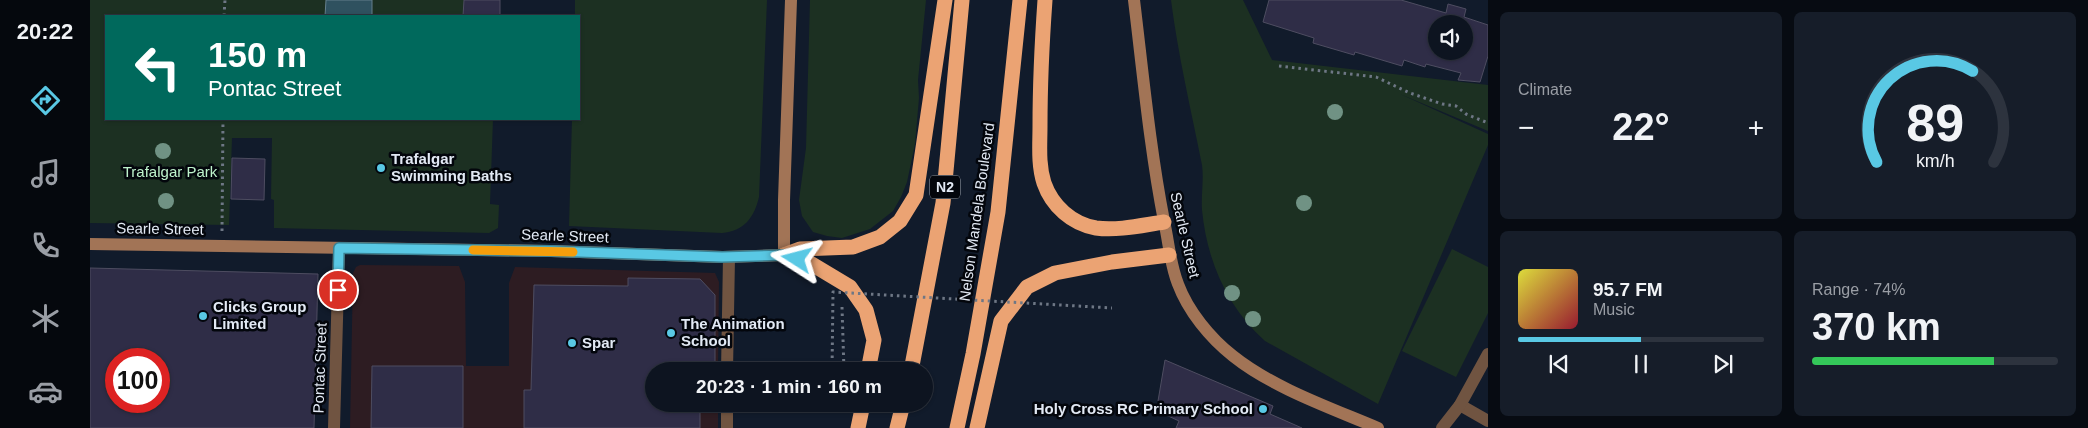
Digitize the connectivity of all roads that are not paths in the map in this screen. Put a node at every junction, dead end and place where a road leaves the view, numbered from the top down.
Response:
1 (791, 0) edge
2 (945, 0) edge
3 (962, 0) edge
4 (1020, 0) edge
5 (1045, 0) edge
6 (1134, 0) edge
7 (1164, 222) junction
8 (90, 244) edge
9 (339, 248) junction
10 (784, 255) junction
11 (1169, 255) junction
12 (729, 257) junction
13 (1488, 354) edge
14 (727, 362) edge
15 (870, 362) edge
16 (913, 362) edge
17 (1460, 405) junction
18 (727, 412) edge
19 (861, 412) edge
20 (901, 412) edge
21 (1488, 421) edge
22 (334, 428) edge
23 (727, 428) edge
24 (858, 428) edge
25 (897, 428) edge
26 (957, 428) edge
27 (977, 428) edge
28 (1378, 428) edge
29 (1442, 428) edge
30 (1454, 428) edge

1 - 10 street
2 - 10 highway
3 - 16 highway, N2
4 - 26 highway, Nelson Mandela Boulevard
5 - 7 highway
6 - 7 street, Searle Street
7 - 11 street, Searle Street
8 - 9 street, Searle Street
9 - 12 street, Searle Street
9 - 22 street, Pontac Street
10 - 12 street, Searle Street
10 - 15 highway
11 - 27 highway
11 - 28 street, Searle Street
12 - 14 street
13 - 17 street
17 - 21 street
17 - 29 street
17 - 30 street
18 - 23 street
19 - 24 highway
20 - 25 highway

